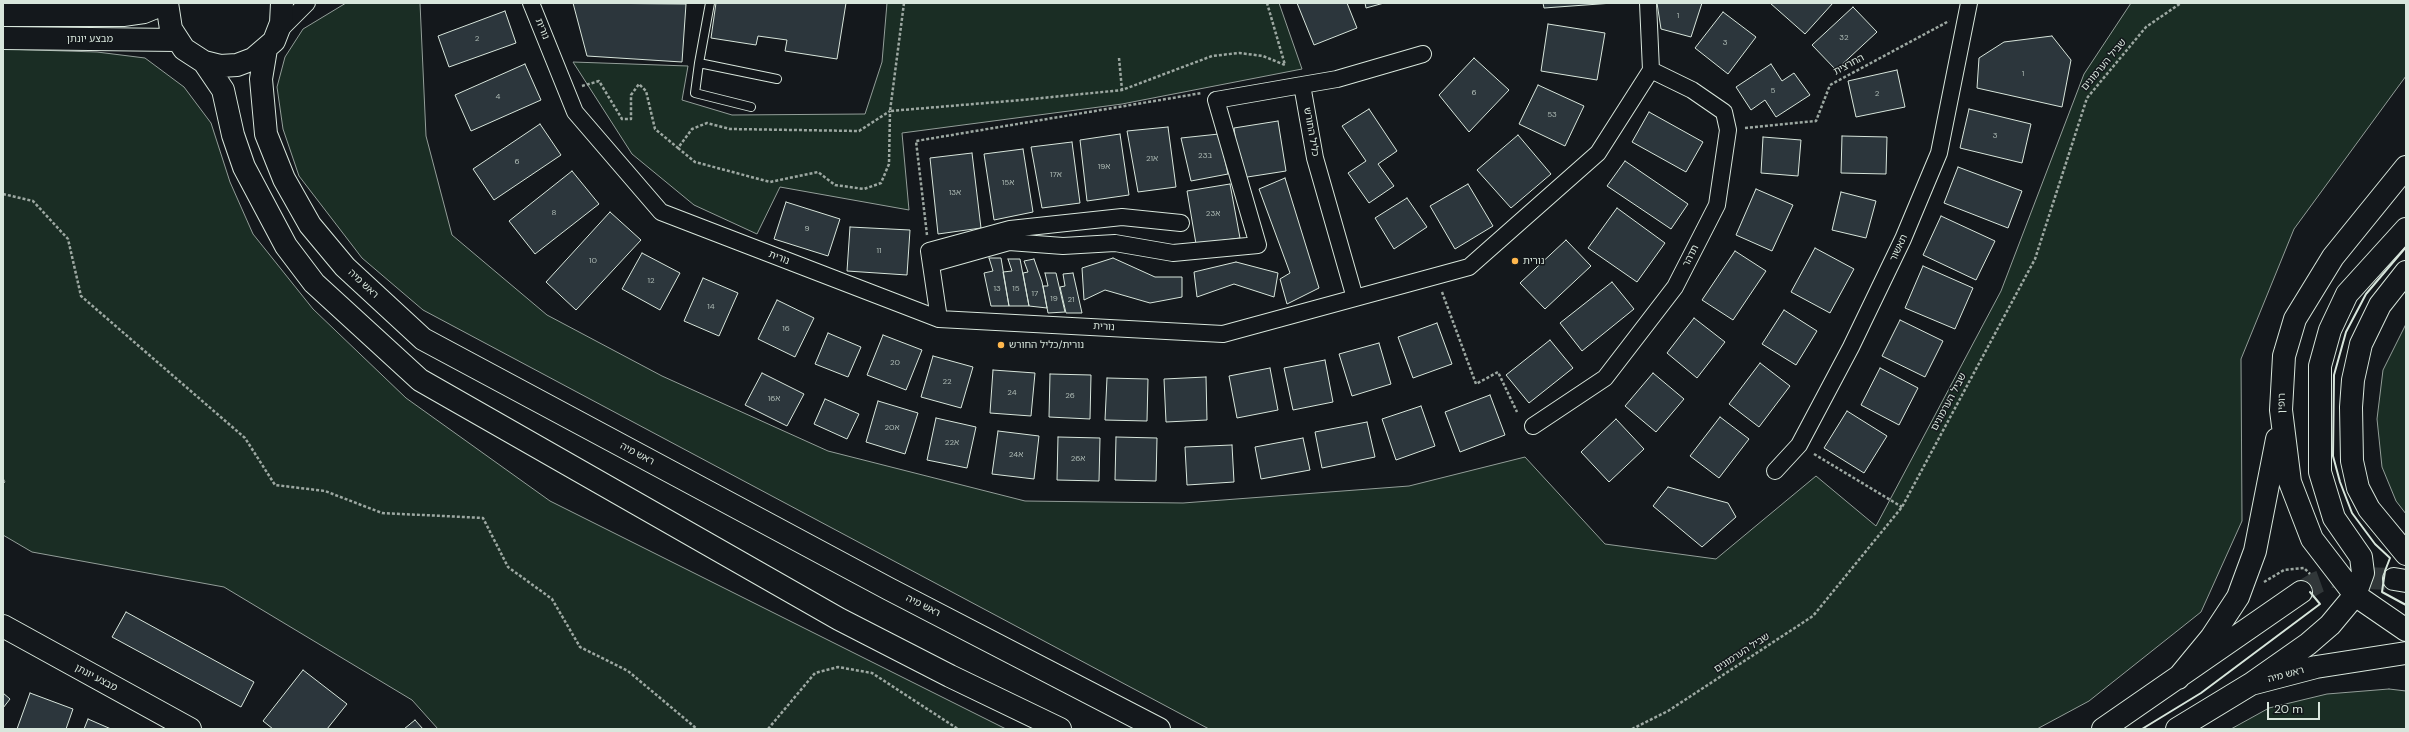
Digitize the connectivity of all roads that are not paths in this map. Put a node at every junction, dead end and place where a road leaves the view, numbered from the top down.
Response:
1 (167, 3) edge
2 (282, 3) edge
3 (307, 3) edge
4 (531, 3) edge
5 (710, 3) edge
6 (1648, 3) edge
7 (1968, 7) edge
8 (3, 15) edge
9 (3, 38) edge
10 (177, 40) junction
11 (272, 41) junction
12 (1423, 54) dead end
13 (204, 62) junction
14 (699, 63) junction
15 (1651, 70) junction
16 (777, 79) dead end
17 (1302, 85) junction
18 (751, 107) dead end
19 (2406, 167) edge
20 (1181, 223) dead end
21 (2406, 229) edge
22 (930, 257) junction
23 (2406, 272) edge
24 (1355, 298) junction
25 (939, 319) junction
26 (2281, 410) junction
27 (1533, 426) dead end
28 (1775, 471) dead end
29 (2406, 554) edge
30 (2301, 592) tunnel mouth
31 (2355, 594) junction
32 (3, 626) edge
33 (2406, 630) edge
34 (2406, 653) edge
35 (2178, 678) junction
36 (2251, 684) junction
37 (190, 729) edge
38 (1060, 729) edge
39 (1160, 729) edge
40 (2103, 729) edge
41 (2177, 729) edge

1 - 8 street
1 - 10 street
2 - 11 street, ראש מיה
3 - 11 street
4 - 25 street, נורית
5 - 14 lane
6 - 15 street
7 - 28 street, תאשור
9 - 10 street, מבצע יונתן
10 - 13 street
11 - 13 street
11 - 39 street, ראש מיה
12 - 17 street
13 - 38 street
14 - 16 lane
14 - 18 lane
15 - 24 street, נורית
15 - 27 street, תדהר
17 - 22 street
17 - 24 street, כליל החורש
19 - 26 street, רופין
20 - 22 street
21 - 31 street
22 - 25 street
23 - 29 street
24 - 25 street, נורית
26 - 31 street, רופין
26 - 35 street
30 - 35 street
31 - 33 street, רופין
31 - 36 street
32 - 37 street, מבצע יונתן
34 - 36 street, ראש מיה
35 - 40 street
36 - 41 street, ראש מיה

